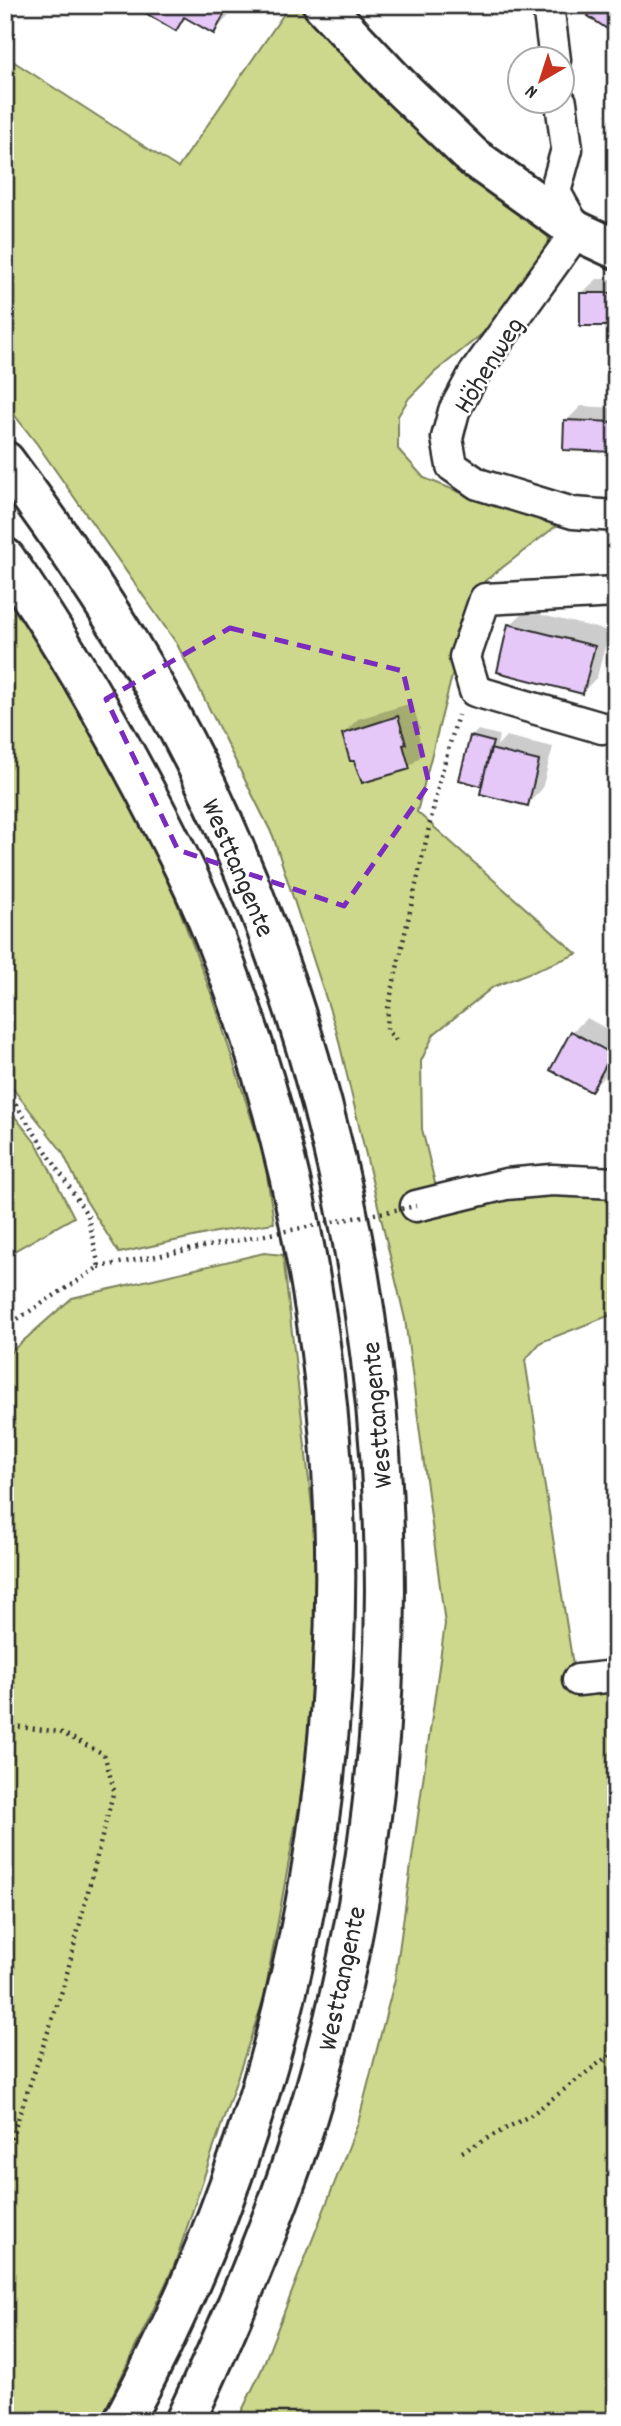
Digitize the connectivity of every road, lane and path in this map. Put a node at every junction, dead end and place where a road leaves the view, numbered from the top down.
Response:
1 (323, 5) edge
2 (548, 5) edge
3 (553, 46) edge
4 (563, 116) edge
5 (577, 231) junction
6 (616, 249) edge
7 (5, 461) edge
8 (616, 516) edge
9 (5, 558) edge
10 (616, 592) edge
11 (470, 674) junction
12 (602, 728) dead end
13 (396, 1040) dead end
14 (5, 1095) edge
15 (616, 1183) edge
16 (416, 1206) joint
17 (99, 1267) junction
18 (5, 1327) edge
19 (616, 1676) edge
20 (578, 1680) dead end
21 (5, 1725) edge
22 (616, 2050) edge
23 (462, 2152) dead end
24 (5, 2157) edge
25 (123, 2421) edge
26 (185, 2421) edge

1 - 5 main road
2 - 3 street
4 - 5 street
5 - 6 main road
5 - 8 street, Höhenweg
7 - 26 main road, Westtangente
9 - 25 main road, Westtangente
10 - 11 street
11 - 12 street
11 - 13 path
14 - 17 path
15 - 16 street
16 - 17 path, bridge
17 - 18 path
19 - 20 street
21 - 24 path
22 - 23 path

